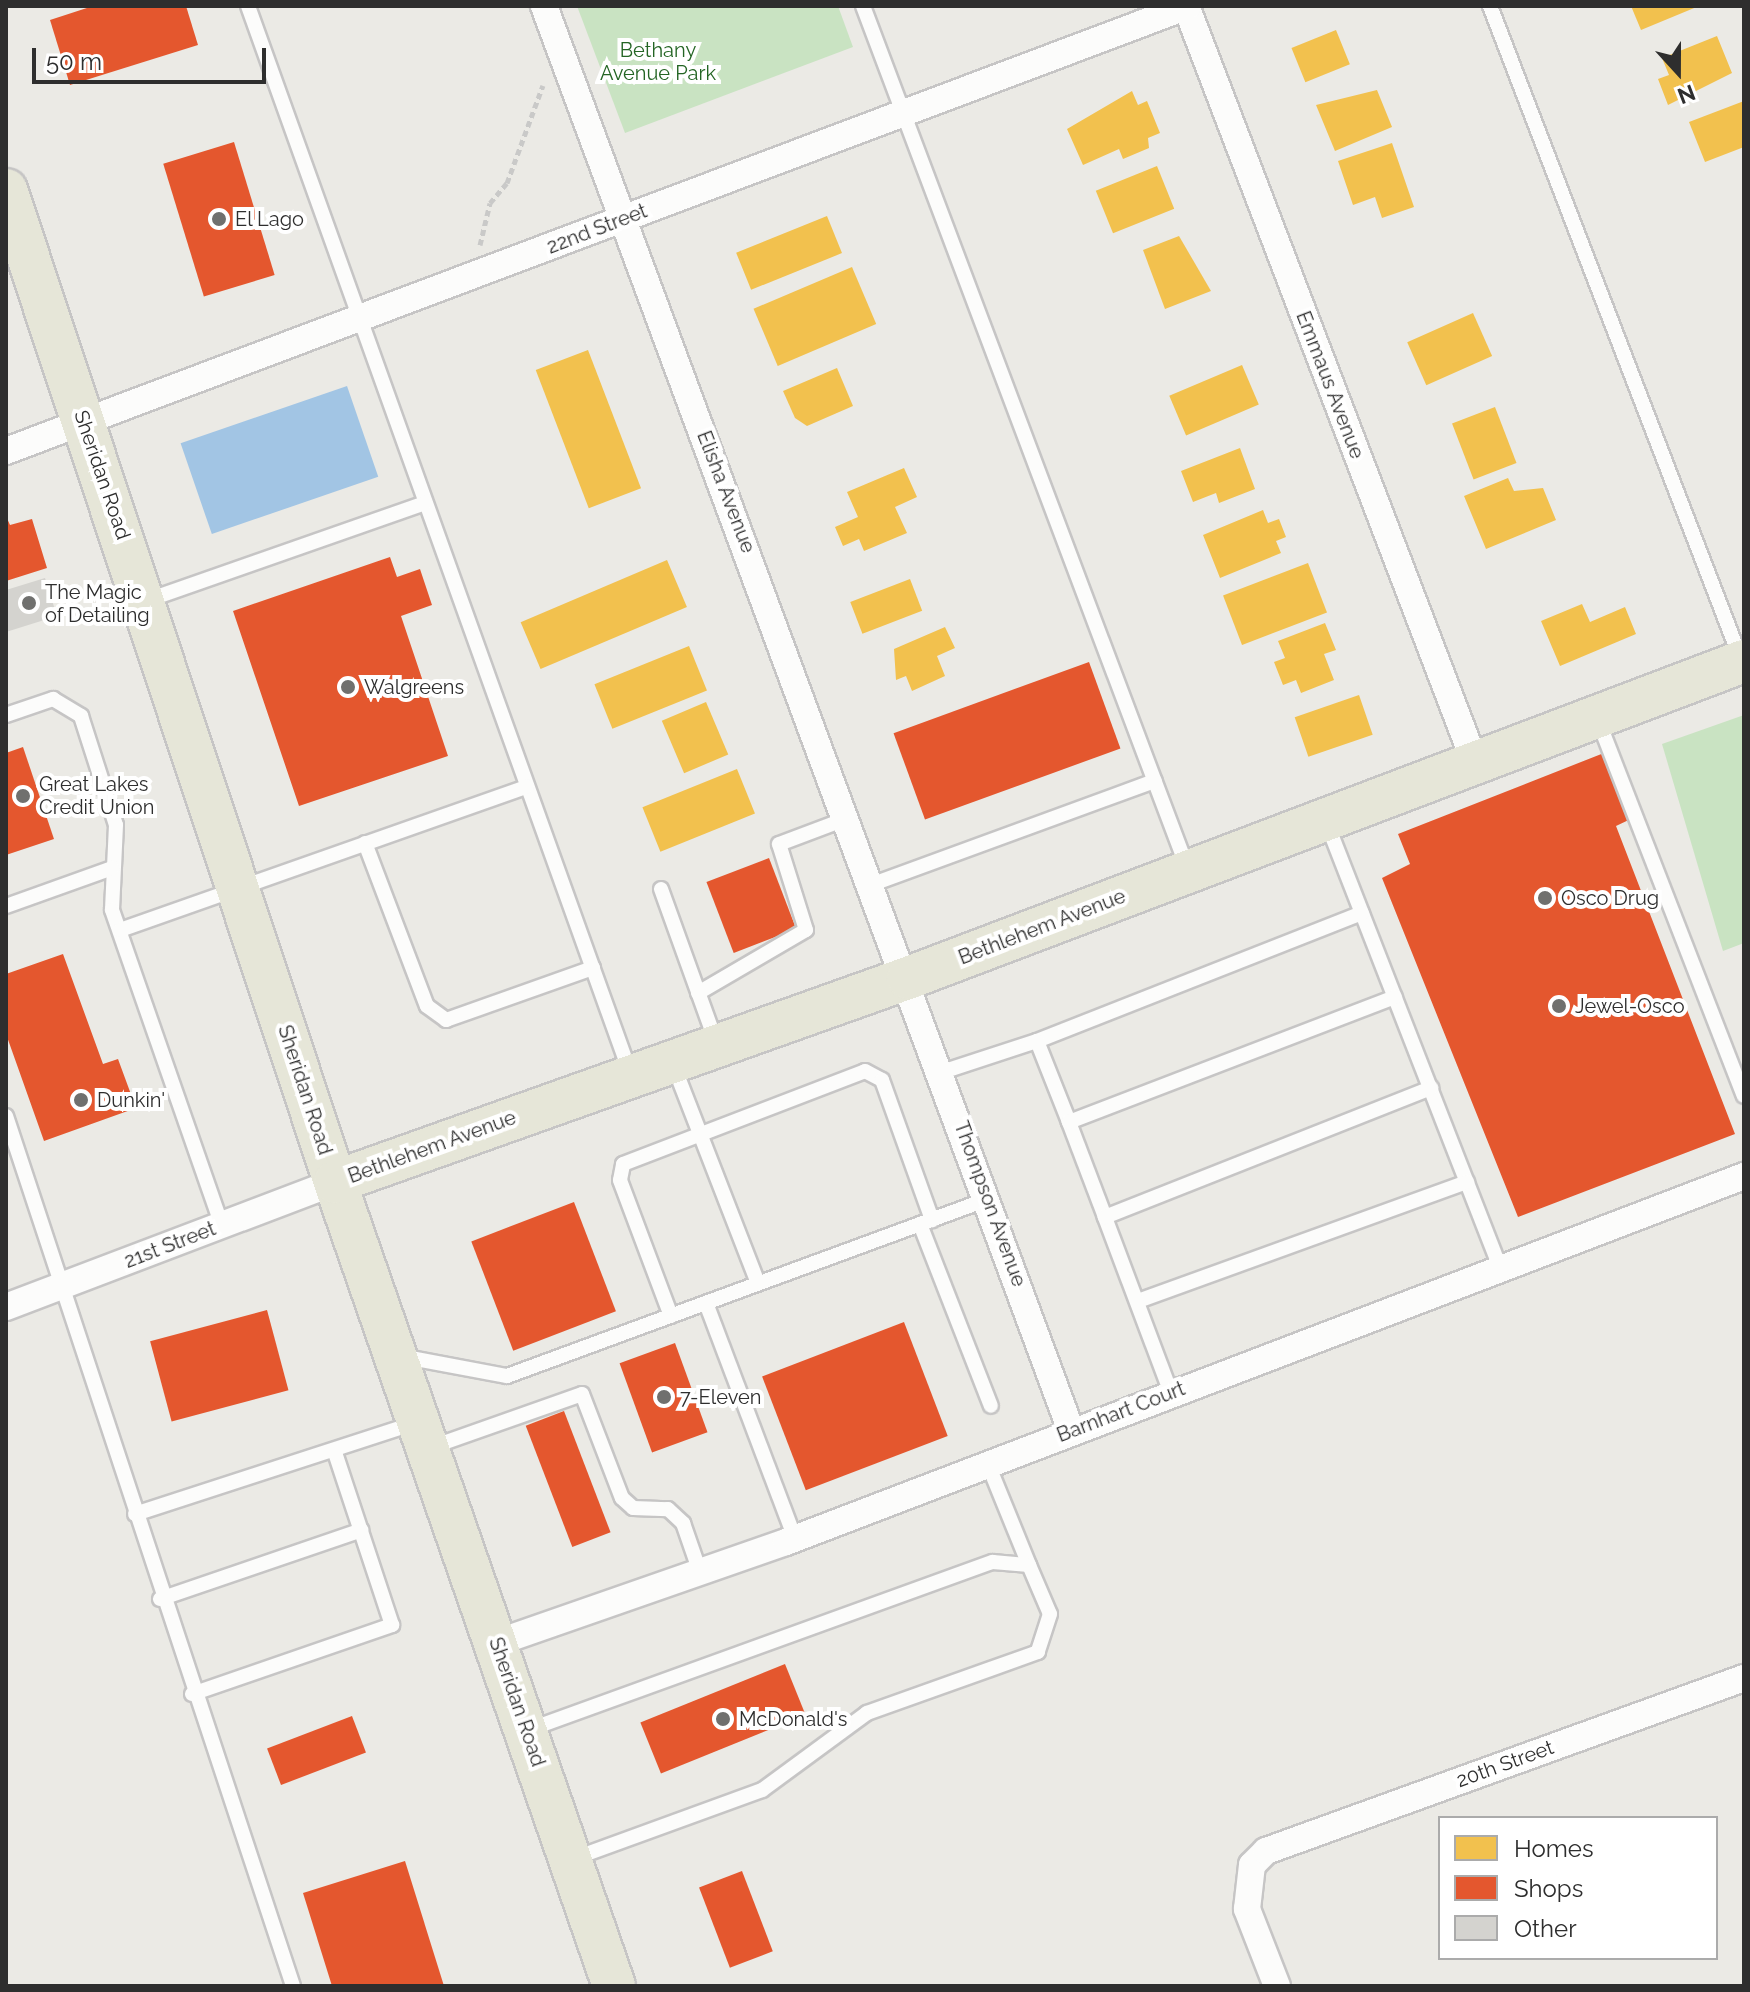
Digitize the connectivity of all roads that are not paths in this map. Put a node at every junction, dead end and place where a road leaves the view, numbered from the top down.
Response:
1 (248, 6) edge
2 (544, 6) edge
3 (863, 6) edge
4 (1187, 6) edge
5 (1490, 6) edge
6 (903, 114) junction
7 (9, 211) edge
8 (623, 219) junction
9 (359, 319) junction
10 (84, 422) junction
11 (6, 451) edge
12 (425, 503) junction
13 (145, 601) junction
14 (1743, 661) edge
15 (6, 715) edge
16 (1597, 717) junction
17 (1475, 763) junction
18 (1155, 781) junction
19 (527, 787) junction
20 (848, 818) junction
21 (1325, 820) junction
22 (365, 843) junction
23 (112, 868) junction
24 (1189, 872) junction
25 (873, 884) junction
26 (240, 886) junction
27 (661, 889) dead end
28 (6, 906) edge
29 (1362, 913) junction
30 (120, 930) junction
31 (593, 968) junction
32 (908, 978) junction
33 (698, 993) junction
34 (1395, 997) junction
35 (1037, 1041) junction
36 (717, 1046) junction
37 (673, 1061) junction
38 (942, 1072) junction
39 (632, 1076) junction
40 (1431, 1088) junction
41 (1744, 1096) edge
42 (6, 1116) edge
43 (1069, 1122) junction
44 (700, 1134) junction
45 (1744, 1176) edge
46 (335, 1182) junction
47 (1467, 1182) junction
48 (988, 1199) junction
49 (1105, 1217) junction
50 (926, 1222) junction
51 (222, 1225) junction
52 (1500, 1268) junction
53 (758, 1283) junction
54 (61, 1287) junction
55 (1138, 1301) junction
56 (706, 1303) junction
57 (6, 1307) edge
58 (671, 1316) junction
59 (396, 1355) junction
60 (1171, 1393) junction
61 (991, 1406) dead end
62 (1071, 1431) junction
63 (424, 1435) junction
64 (334, 1450) junction
65 (988, 1464) junction
66 (135, 1514) junction
67 (361, 1530) junction
68 (795, 1538) junction
69 (1029, 1565) junction
70 (700, 1572) junction
71 (160, 1599) junction
72 (496, 1643) junction
73 (1744, 1678) edge
74 (192, 1694) junction
75 (526, 1730) junction
76 (571, 1860) junction
77 (293, 1986) edge
78 (614, 1986) edge
79 (1277, 1986) edge

1 - 9 lane
2 - 8 street, Elisha Avenue
3 - 6 lane
4 - 6 street, 22nd Street
4 - 17 street, Emmaus Avenue
5 - 14 lane
6 - 8 street, 22nd Street
6 - 18 lane
7 - 10 main road, Sheridan Road
8 - 9 street, 22nd Street
8 - 20 street, Elisha Avenue
9 - 10 street, 22nd Street
9 - 12 lane
10 - 11 street, 22nd Street
10 - 13 main road, Sheridan Road
12 - 13 lane
12 - 19 lane
13 - 26 main road, Sheridan Road
14 - 16 main road, Bethlehem Avenue
15 - 23 lane
16 - 17 main road, Bethlehem Avenue
16 - 41 lane
17 - 21 main road, Bethlehem Avenue
18 - 24 lane
18 - 25 lane
19 - 22 lane
19 - 31 lane
20 - 25 street, Elisha Avenue
20 - 33 lane
21 - 24 main road, Bethlehem Avenue
21 - 29 lane
22 - 26 lane
22 - 31 lane
23 - 28 lane
23 - 30 lane
24 - 32 main road, Bethlehem Avenue
25 - 32 street, Elisha Avenue
26 - 30 lane
26 - 46 main road, Sheridan Road
27 - 33 lane
29 - 34 lane
29 - 35 lane
30 - 51 lane
31 - 39 lane
32 - 36 main road, Bethlehem Avenue
32 - 38 street, Thompson Avenue
33 - 36 lane
34 - 40 lane
34 - 43 lane
35 - 38 lane
35 - 43 lane
36 - 37 main road, Bethlehem Avenue
37 - 39 main road, Bethlehem Avenue
37 - 44 lane
38 - 48 street, Thompson Avenue
39 - 46 main road, Bethlehem Avenue
40 - 47 lane
40 - 49 lane
42 - 54 lane
43 - 49 lane
44 - 50 lane
44 - 53 lane
44 - 58 lane
45 - 52 street, Barnhart Court
46 - 51 street, 21st Street
46 - 59 main road, Sheridan Road
47 - 52 lane
47 - 55 lane
48 - 50 lane
48 - 62 street, Thompson Avenue
49 - 55 lane
50 - 53 lane
50 - 61 lane
51 - 54 street, 21st Street
52 - 60 street, Barnhart Court
53 - 56 lane
54 - 57 street, 21st Street
54 - 66 lane
55 - 60 lane
56 - 58 lane
56 - 68 lane
58 - 59 lane
59 - 63 main road, Sheridan Road
60 - 62 street, Barnhart Court
62 - 65 street, Barnhart Court
63 - 64 lane
63 - 70 lane
63 - 72 main road, Sheridan Road
64 - 66 lane
64 - 67 lane
65 - 68 street, Barnhart Court
65 - 69 lane
66 - 71 lane
67 - 71 lane
67 - 74 lane
68 - 70 street, Barnhart Court
69 - 75 lane
69 - 76 lane
70 - 72 street, Barnhart Court
71 - 74 lane
72 - 75 main road, Sheridan Road
73 - 79 street, 20th Street
74 - 77 lane
75 - 76 main road, Sheridan Road
76 - 78 main road, Sheridan Road

